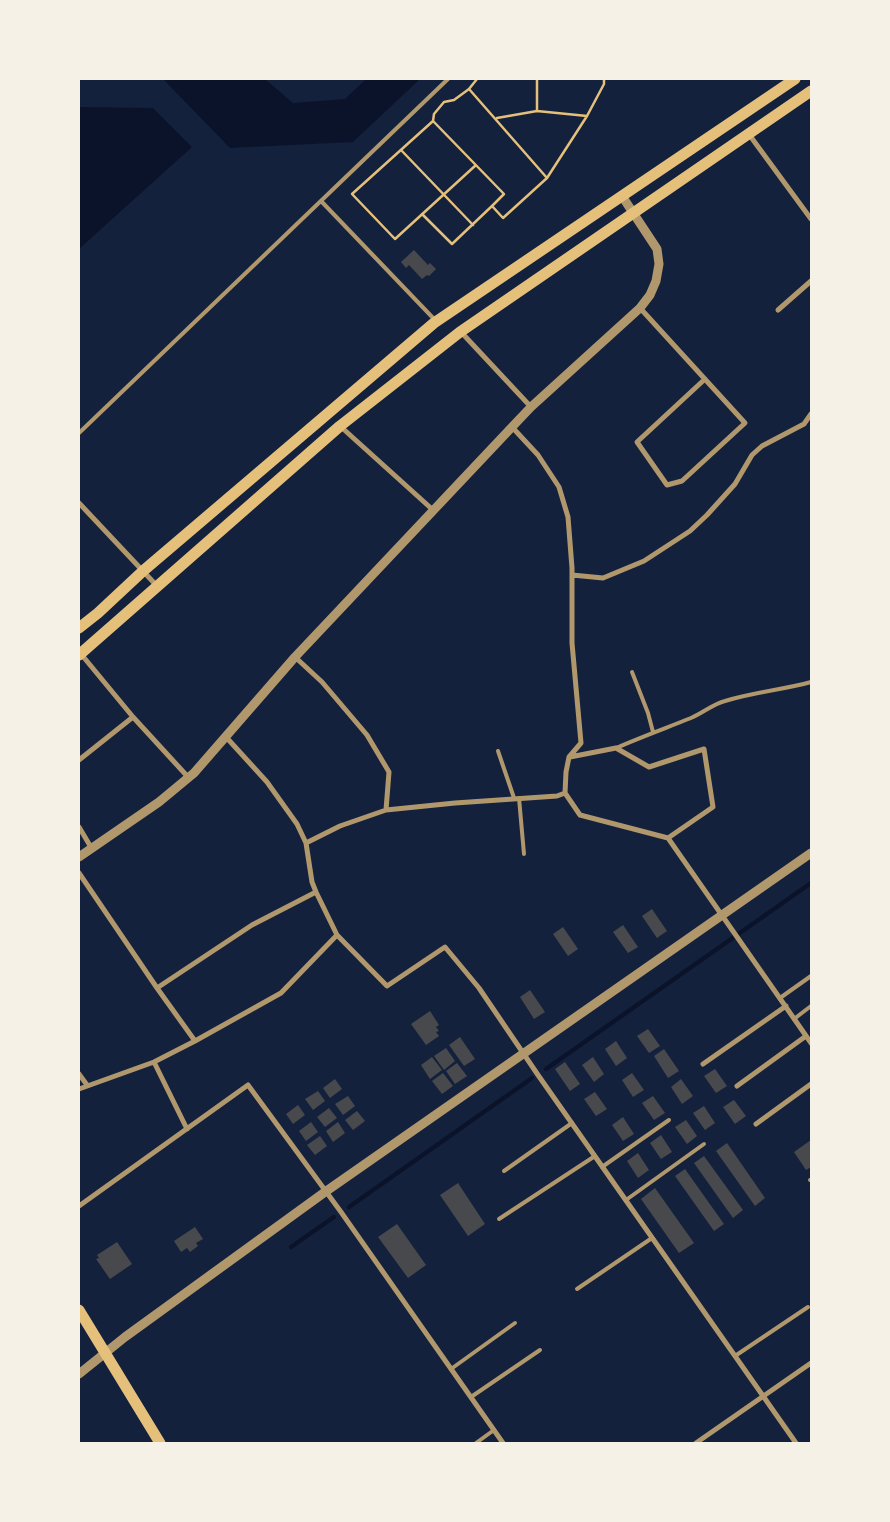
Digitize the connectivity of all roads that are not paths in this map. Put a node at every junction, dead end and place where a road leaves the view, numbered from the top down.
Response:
1 (448, 79) edge
2 (795, 79) edge
3 (811, 91) edge
4 (748, 133) junction
5 (622, 196) junction
6 (321, 201) junction
7 (632, 213) junction
8 (811, 219) edge
9 (811, 281) edge
10 (640, 308) junction
11 (778, 310) dead end
12 (437, 322) junction
13 (460, 332) junction
14 (705, 379) junction
15 (532, 407) junction
16 (811, 414) edge
17 (340, 426) junction
18 (512, 427) junction
19 (79, 433) edge
20 (79, 503) edge
21 (434, 510) junction
22 (143, 571) junction
23 (572, 575) junction
24 (157, 586) junction
25 (79, 628) edge
26 (80, 655) edge
27 (295, 657) junction
28 (632, 672) dead end
29 (811, 682) edge
30 (133, 717) junction
31 (653, 732) junction
32 (226, 737) junction
33 (616, 748) junction
34 (498, 751) dead end
35 (569, 757) junction
36 (79, 760) edge
37 (188, 778) junction
38 (565, 793) junction
39 (517, 798) junction
40 (386, 810) junction
41 (79, 826) edge
42 (668, 838) junction
43 (306, 843) junction
44 (92, 848) junction
45 (524, 854) dead end
46 (811, 854) edge
47 (79, 857) edge
48 (79, 873) edge
49 (316, 892) junction
50 (722, 916) junction
51 (338, 935) junction
52 (811, 976) edge
53 (157, 988) junction
54 (780, 998) junction
55 (786, 1006) junction
56 (811, 1006) edge
57 (794, 1019) junction
58 (806, 1036) junction
59 (195, 1041) junction
60 (811, 1043) edge
61 (524, 1054) junction
62 (154, 1062) junction
63 (703, 1064) dead end
64 (79, 1074) edge
65 (811, 1084) edge
66 (87, 1085) junction
67 (737, 1086) dead end
68 (79, 1089) edge
69 (669, 1120) dead end
70 (572, 1123) junction
71 (756, 1124) dead end
72 (187, 1129) junction
73 (704, 1144) dead end
74 (595, 1156) junction
75 (602, 1167) junction
76 (504, 1171) dead end
77 (326, 1192) junction
78 (626, 1200) junction
79 (79, 1206) edge
80 (499, 1219) dead end
81 (652, 1238) junction
82 (577, 1290) dead end
83 (808, 1307) dead end
84 (79, 1310) edge
85 (515, 1323) dead end
86 (540, 1350) dead end
87 (105, 1355) junction
88 (735, 1356) junction
89 (811, 1363) edge
90 (451, 1369) junction
91 (79, 1374) edge
92 (763, 1396) junction
93 (471, 1397) junction
94 (494, 1430) junction
95 (160, 1443) edge
96 (476, 1443) edge
97 (503, 1443) edge
98 (696, 1443) edge
99 (796, 1443) edge

1 - 6 lane
2 - 5 main road
3 - 4 main road
4 - 7 main road
4 - 8 street
5 - 7 street
5 - 12 main road
6 - 12 lane
6 - 19 lane
7 - 10 street
7 - 13 main road
9 - 11 street
10 - 14 street
10 - 15 street
12 - 22 main road
13 - 15 street
13 - 17 main road
14 - 14 street
15 - 18 street
16 - 23 street
17 - 21 street
17 - 24 main road
18 - 21 street
18 - 23 street
20 - 22 street
21 - 27 street
22 - 24 street
22 - 25 main road
23 - 35 street
24 - 26 main road
26 - 30 street
27 - 32 street
27 - 40 street
28 - 31 lane
29 - 31 lane
30 - 36 street
30 - 37 street
31 - 33 lane
32 - 37 street
32 - 43 street
33 - 35 street
33 - 42 street
34 - 39 lane
35 - 38 street
37 - 44 street
38 - 39 street
38 - 42 street
39 - 40 street
39 - 45 lane
40 - 43 street
41 - 44 street
42 - 50 street
43 - 49 street
44 - 47 street
46 - 50 street
48 - 53 street
49 - 51 street
49 - 53 street
50 - 54 street
50 - 61 street
51 - 59 street
51 - 61 street
52 - 54 lane
53 - 59 street
54 - 55 street
55 - 57 street
55 - 63 street
56 - 57 lane
57 - 58 street
58 - 60 street
58 - 67 street
59 - 62 street
61 - 70 street
61 - 77 street
62 - 66 street
62 - 72 street
64 - 66 street
65 - 71 street
66 - 68 street
69 - 75 lane
70 - 74 street
70 - 76 lane
72 - 77 street
72 - 79 street
73 - 78 lane
74 - 75 street
74 - 80 lane
75 - 78 street
77 - 87 street
77 - 90 street
78 - 81 street
81 - 82 lane
81 - 88 street
83 - 88 lane
84 - 87 main road
85 - 90 lane
86 - 93 lane
87 - 91 street
87 - 95 main road
88 - 92 street
89 - 92 street
90 - 93 street
92 - 98 street
92 - 99 street
93 - 94 street
94 - 96 lane
94 - 97 street

